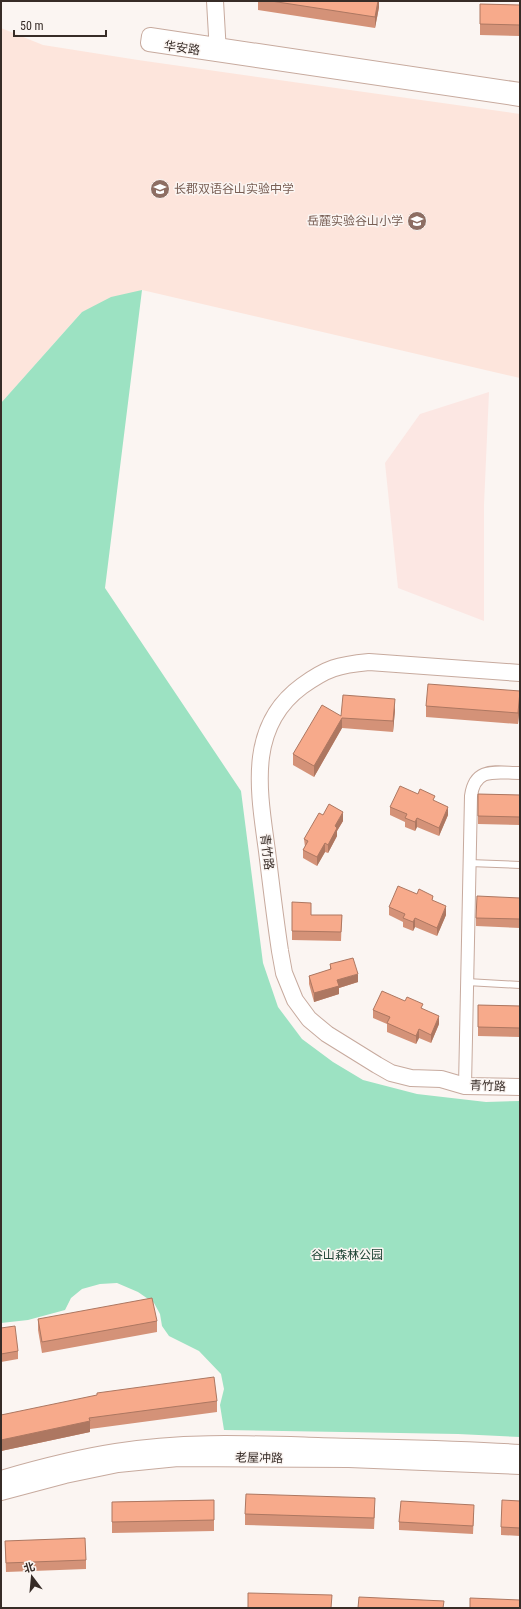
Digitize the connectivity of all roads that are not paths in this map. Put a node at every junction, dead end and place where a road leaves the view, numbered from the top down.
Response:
1 (209, 1) edge
2 (215, 1) edge
3 (214, 49) junction
4 (520, 91) edge
5 (520, 98) edge
6 (520, 673) edge
7 (520, 678) edge
8 (520, 773) edge
9 (469, 863) junction
10 (520, 865) edge
11 (467, 982) junction
12 (520, 984) edge
13 (520, 1076) edge
14 (465, 1081) junction
15 (520, 1087) edge
16 (520, 1453) edge
17 (520, 1466) edge
18 (1, 1479) edge
19 (1, 1492) edge

1 - 3 street
2 - 3 street
3 - 4 street, 华安路
3 - 5 street
6 - 14 street, 青竹路
7 - 14 street, 青竹路
8 - 9 street
9 - 10 lane
9 - 11 street
11 - 12 lane
11 - 14 street
13 - 14 street, 青竹路
14 - 15 street, 青竹路
16 - 18 street, 老屋冲路
17 - 19 street, 老屋冲路

